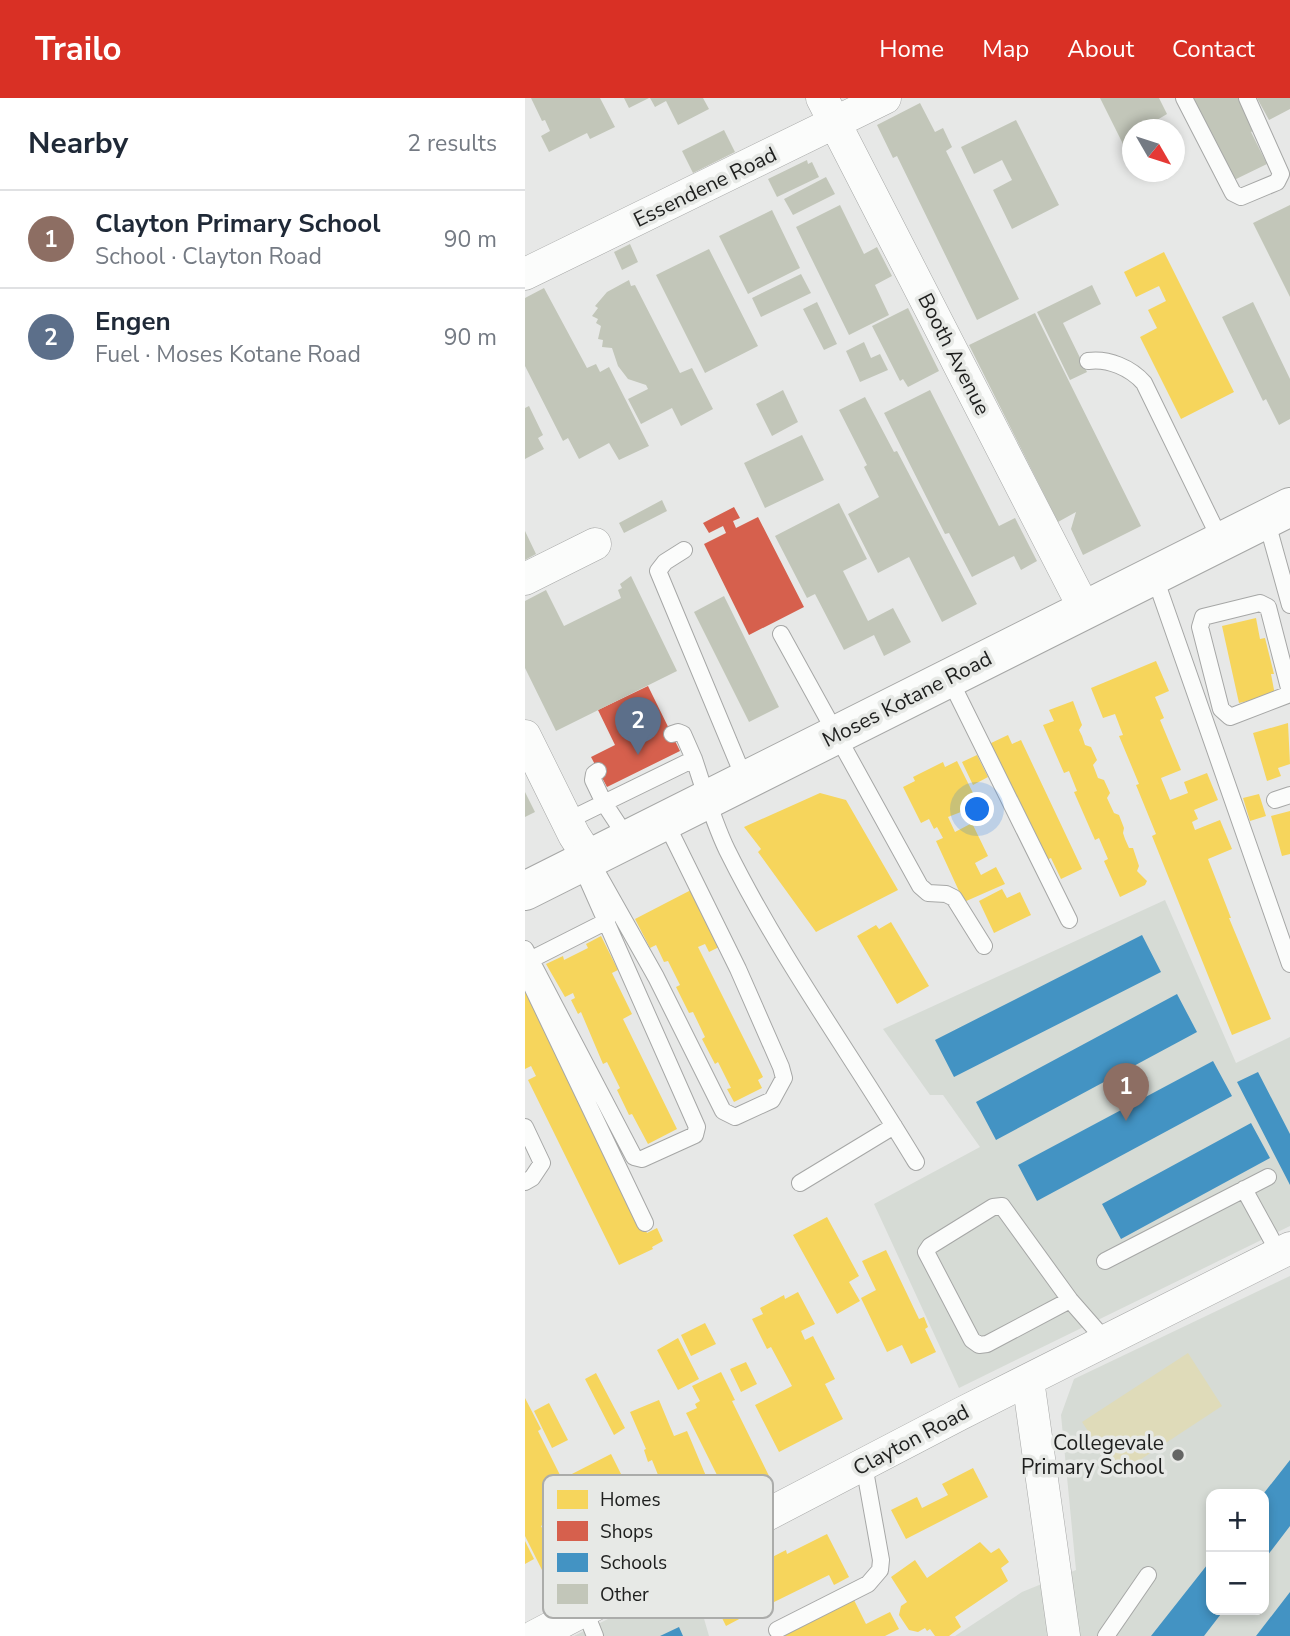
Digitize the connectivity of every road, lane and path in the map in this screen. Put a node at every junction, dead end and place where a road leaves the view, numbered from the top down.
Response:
1 (885, 98) edge
2 (1184, 98) edge
3 (1247, 98) edge
4 (829, 111) edge
5 (525, 274) edge
6 (1088, 361) dead end
7 (1278, 513) edge
8 (1222, 541) junction
9 (595, 544) dead end
10 (684, 550) dead end
11 (1154, 575) junction
12 (525, 579) edge
13 (1290, 605) edge
14 (1084, 610) junction
15 (781, 634) dead end
16 (949, 678) junction
17 (1290, 693) edge
18 (672, 734) dead end
19 (836, 734) junction
20 (525, 736) edge
21 (694, 759) junction
22 (599, 771) dead end
23 (745, 780) junction
24 (708, 799) junction
25 (604, 803) junction
26 (567, 821) junction
27 (665, 821) junction
28 (629, 841) junction
29 (586, 862) junction
30 (525, 891) edge
31 (1069, 920) dead end
32 (607, 921) junction
33 (984, 946) dead end
34 (527, 960) edge
35 (1290, 964) edge
36 (894, 1126) junction
37 (525, 1127) edge
38 (916, 1162) dead end
39 (1268, 1177) dead end
40 (525, 1182) edge
41 (800, 1183) dead end
42 (1244, 1189) junction
43 (645, 1223) dead end
44 (1284, 1251) edge
45 (1105, 1261) dead end
46 (1070, 1300) junction
47 (1105, 1340) junction
48 (1028, 1380) junction
49 (864, 1465) junction
50 (773, 1517) edge
51 (1148, 1575) dead end
52 (590, 1623) edge
53 (777, 1630) dead end
54 (535, 1636) edge
55 (1064, 1636) edge
56 (1106, 1636) edge

1 - 4 street, Essendene Road
2 - 3 lane
4 - 5 street, Essendene Road
4 - 14 street, Booth Avenue
6 - 8 lane
7 - 8 street, Moses Kotane Road
7 - 13 lane
8 - 11 street, Moses Kotane Road
9 - 12 street
10 - 23 lane
11 - 14 street, Moses Kotane Road
11 - 35 lane
14 - 16 street, Moses Kotane Road
15 - 19 lane
16 - 19 street, Moses Kotane Road
16 - 31 lane
17 - 17 lane
18 - 21 lane
19 - 23 street, Moses Kotane Road
19 - 33 lane
20 - 26 street
21 - 24 lane
21 - 25 lane
22 - 25 lane
23 - 24 street, Moses Kotane Road
24 - 27 street, Moses Kotane Road
24 - 36 lane
25 - 26 lane
25 - 28 lane
26 - 29 street
27 - 28 street, Moses Kotane Road
27 - 29 lane
28 - 29 street, Moses Kotane Road
29 - 30 street, Moses Kotane Road
29 - 32 lane
32 - 34 lane
32 - 34 lane
34 - 43 lane
36 - 38 lane
36 - 41 lane
37 - 40 lane
39 - 42 lane
42 - 44 lane
42 - 45 lane
44 - 47 street, Clayton Road
46 - 46 lane
46 - 47 lane
47 - 48 street, Clayton Road
48 - 49 street, Clayton Road
48 - 55 street
49 - 50 street, Clayton Road
49 - 53 lane
51 - 56 lane
52 - 54 street, Clayton Road

